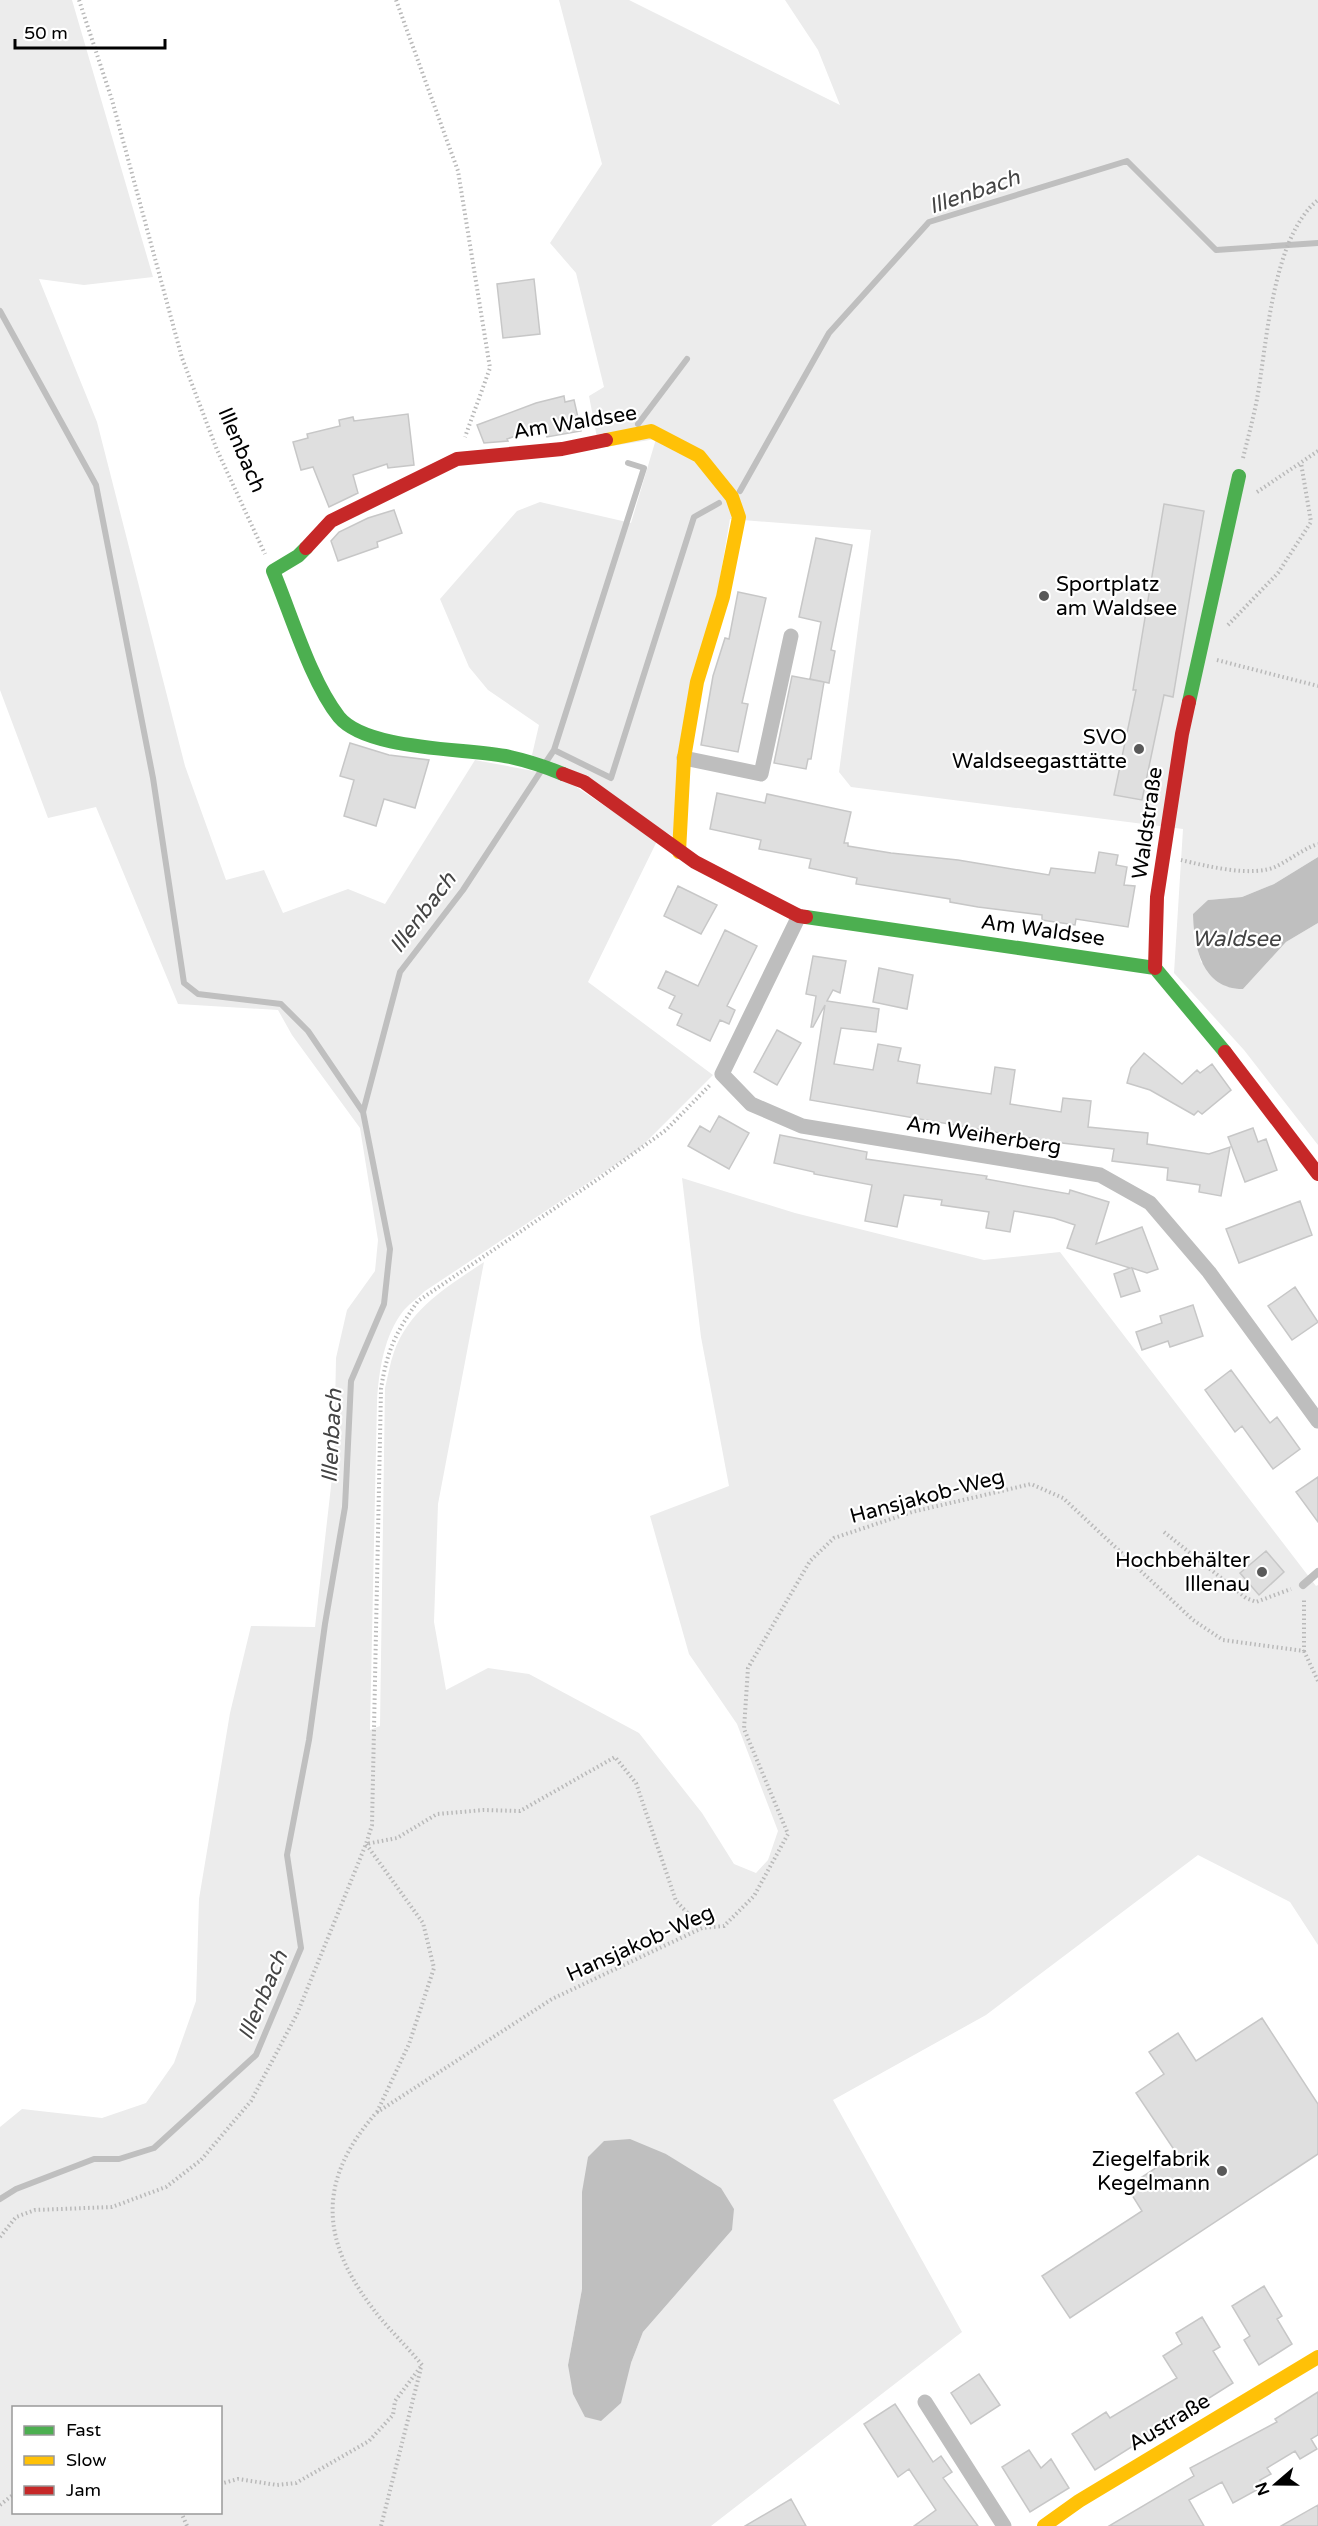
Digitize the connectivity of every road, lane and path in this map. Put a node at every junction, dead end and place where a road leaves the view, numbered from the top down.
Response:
1 (79, 0) edge
2 (396, 0) edge
3 (1318, 200) edge
4 (1318, 452) edge
5 (457, 459) junction
6 (1301, 463) junction
7 (1239, 476) joint
8 (1233, 498) junction
9 (273, 571) junction
10 (1222, 630) dead end
11 (791, 636) dead end
12 (1198, 655) junction
13 (1318, 686) edge
14 (684, 758) junction
15 (1318, 843) edge
16 (679, 852) junction
17 (1162, 858) junction
18 (799, 916) junction
19 (1155, 968) junction
20 (722, 1074) junction
21 (1318, 1174) edge
22 (1318, 1421) edge
23 (1164, 1532) dead end
24 (1318, 1572) edge
25 (1303, 1585) junction
26 (1304, 1651) junction
27 (1318, 1681) edge
28 (366, 1844) junction
29 (702, 1928) junction
30 (376, 2113) junction
31 (0, 2237) edge
32 (1317, 2360) edge
33 (422, 2365) junction
34 (925, 2402) dead end
35 (222, 2483) edge
36 (12, 2496) edge
37 (0, 2505) edge
38 (381, 2526) edge
39 (1004, 2526) edge
40 (1044, 2526) edge

1 - 9 path, Illenbach
2 - 5 path
3 - 7 path
4 - 6 path
5 - 9 street, Am Waldsee
5 - 14 street, Am Waldsee
6 - 8 path
6 - 10 path
7 - 8 street, Waldstraße
8 - 12 street, Waldstraße
9 - 16 street, Am Waldsee
11 - 14 street
12 - 13 path
12 - 17 street, Waldstraße
14 - 16 street, Am Waldsee
15 - 17 path
16 - 18 street, Am Waldsee
17 - 19 street, Waldstraße
18 - 19 street, Am Waldsee
18 - 20 street
19 - 21 street
20 - 22 street, Am Weiherberg
20 - 28 path
23 - 25 path
24 - 25 lane
25 - 26 path
26 - 27 path
26 - 29 path, Hansjakob-Weg
28 - 29 path
28 - 30 path
28 - 31 path
29 - 30 path, Hansjakob-Weg
30 - 33 path, Hansjakob-Weg
32 - 40 street, Austraße
33 - 35 path
33 - 38 path
34 - 39 street
36 - 37 path

